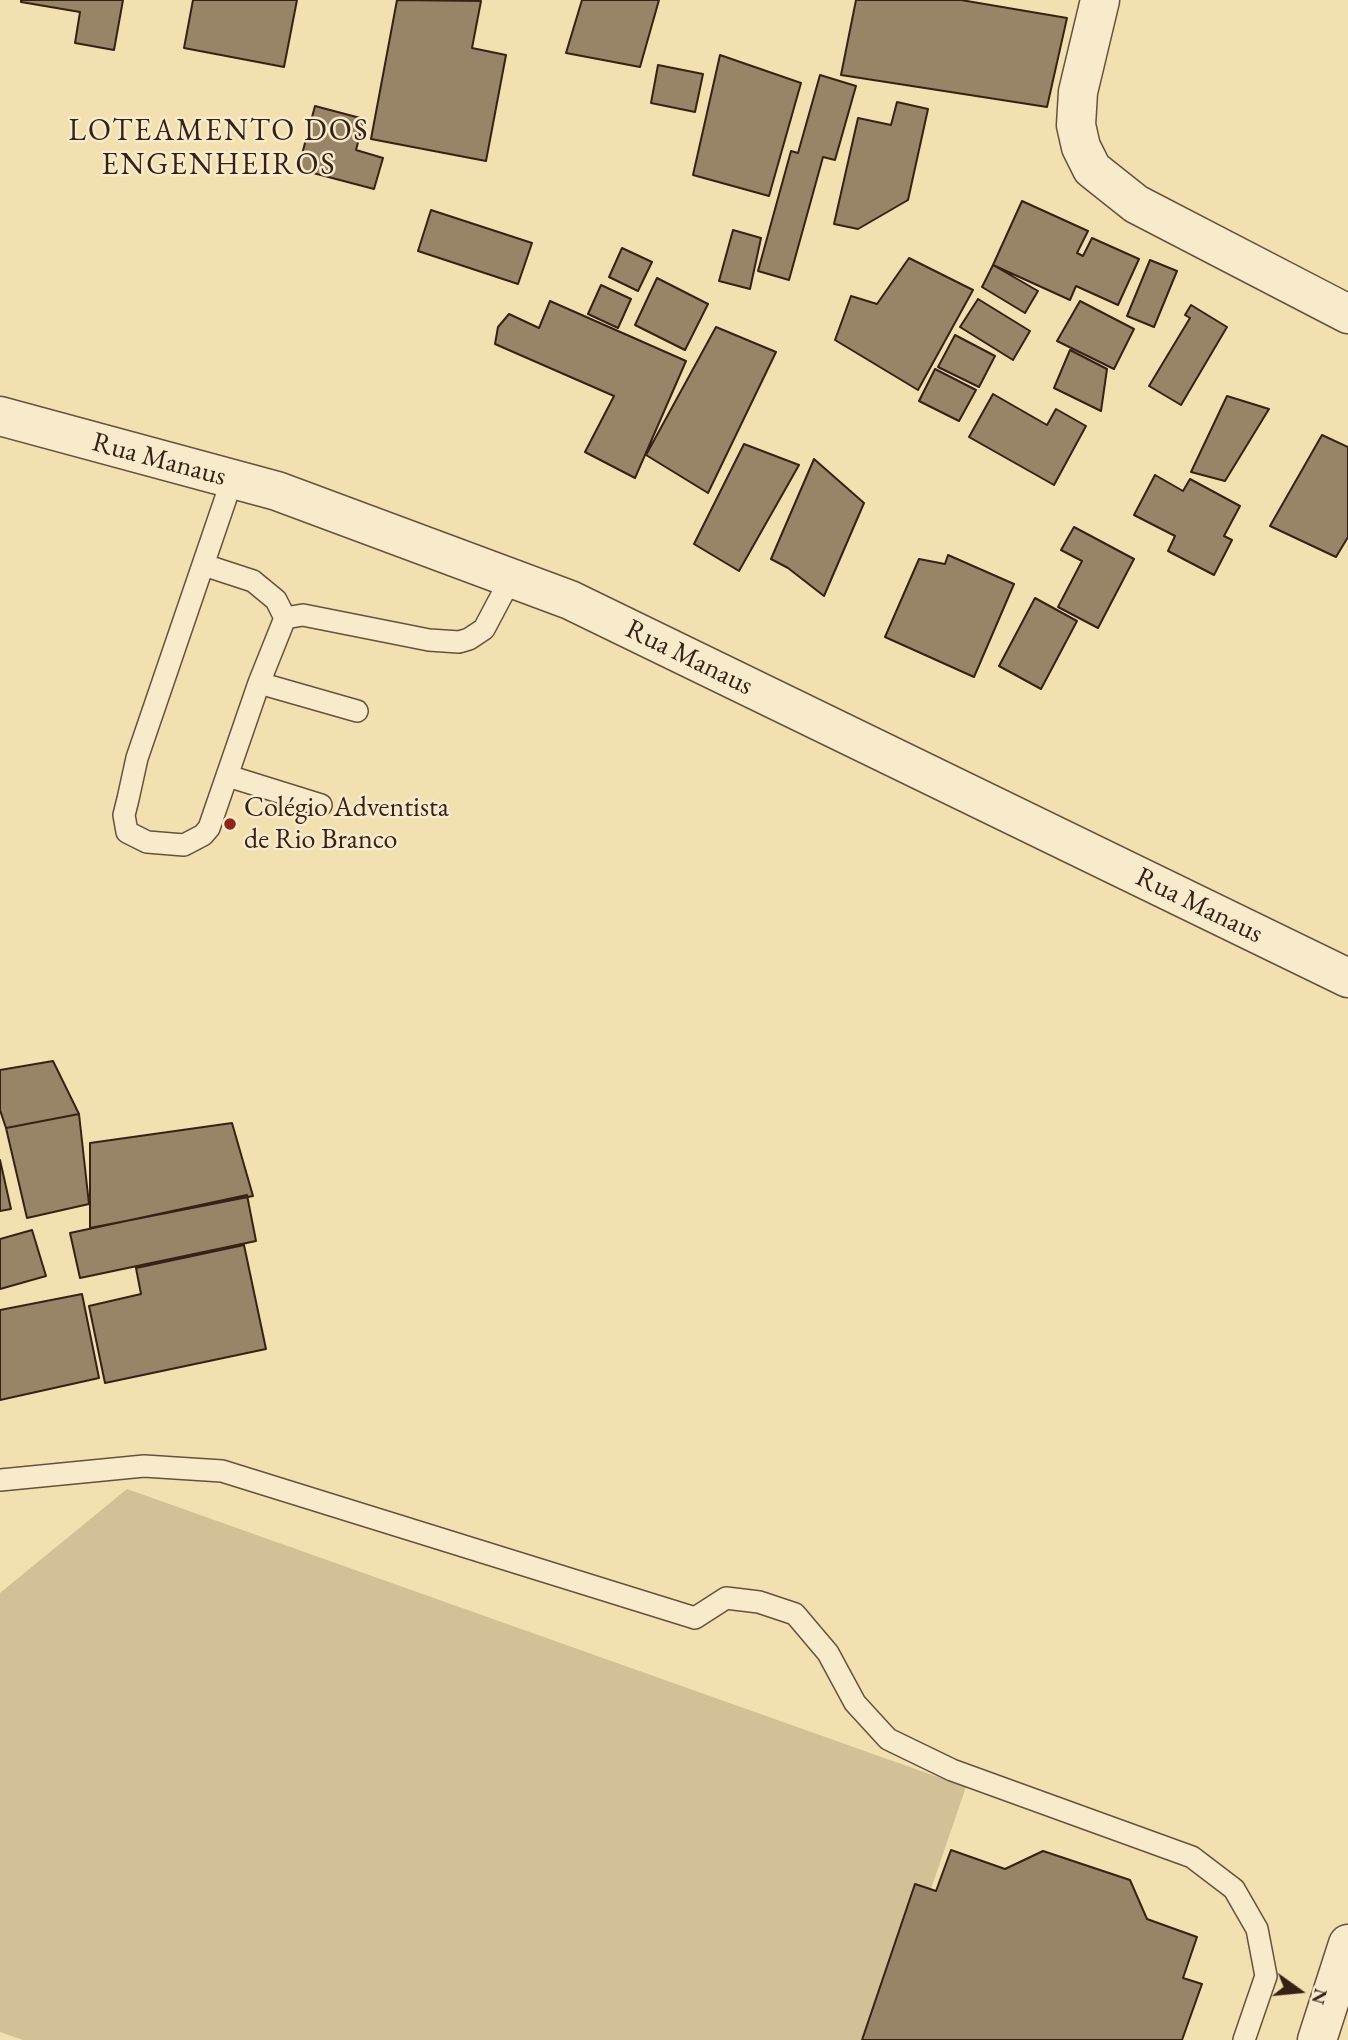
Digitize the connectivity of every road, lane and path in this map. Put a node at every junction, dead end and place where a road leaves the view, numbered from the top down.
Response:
1 (1100, 0) edge
2 (1348, 314) edge
3 (0, 416) edge
4 (232, 480) junction
5 (204, 565) junction
6 (511, 578) junction
7 (285, 618) junction
8 (260, 684) junction
9 (357, 711) dead end
10 (228, 776) junction
11 (321, 805) dead end
12 (1348, 978) edge
13 (0, 1480) edge
14 (1348, 1944) edge
15 (1244, 2040) edge
16 (1317, 2040) edge

1 - 2 street
3 - 4 street, Rua Manaus
4 - 5 lane
4 - 6 street, Rua Manaus
5 - 7 lane
5 - 10 lane
6 - 7 lane
6 - 12 street, Rua Manaus
7 - 8 lane
8 - 9 lane
8 - 10 lane
10 - 11 lane
13 - 15 lane
14 - 16 street

